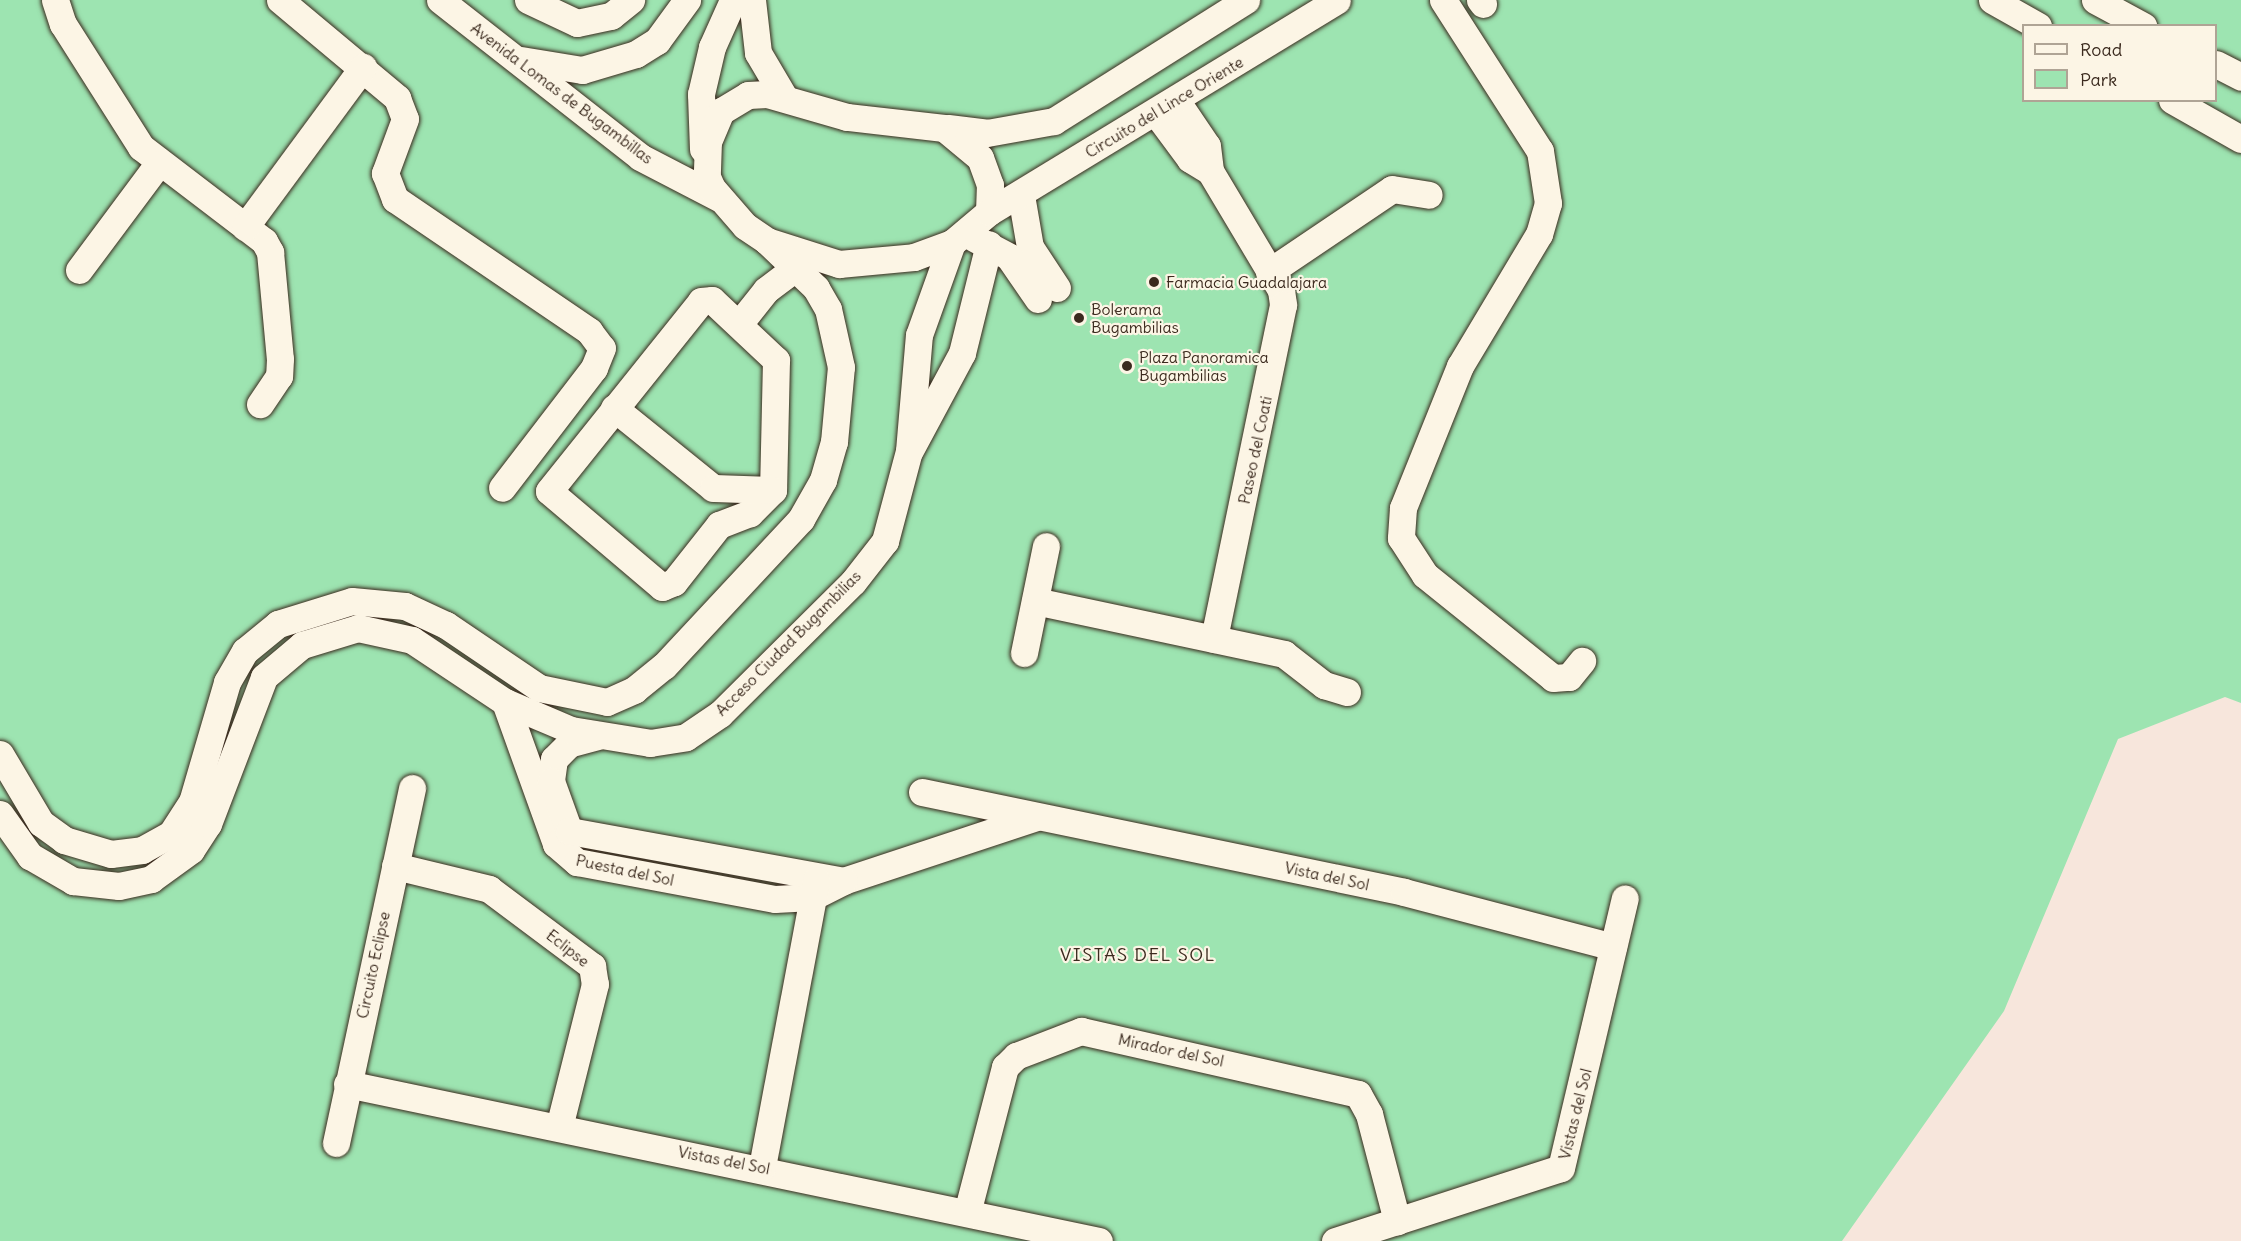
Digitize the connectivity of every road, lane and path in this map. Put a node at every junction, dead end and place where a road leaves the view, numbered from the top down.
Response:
1 (54, 0) edge
2 (281, 0) edge
3 (440, 0) edge
4 (528, 0) edge
5 (631, 0) edge
6 (687, 0) edge
7 (733, 0) edge
8 (752, 0) edge
9 (1246, 0) edge
10 (1337, 0) edge
11 (1443, 0) edge
12 (1992, 0) edge
13 (2095, 0) edge
14 (2034, 24) edge
15 (2139, 24) edge
16 (514, 58) junction
17 (2217, 65) edge
18 (363, 67) junction
19 (2241, 77) edge
20 (784, 97) junction
21 (2176, 102) edge
22 (1166, 107) junction
23 (944, 128) junction
24 (2241, 139) edge
25 (706, 159) junction
26 (158, 164) junction
27 (1021, 195) junction
28 (1429, 195) dead end
29 (719, 198) junction
30 (989, 212) junction
31 (245, 227) junction
32 (957, 239) junction
33 (767, 240) junction
34 (989, 244) junction
35 (796, 267) junction
36 (79, 270) dead end
37 (1269, 272) junction
38 (739, 324) junction
39 (260, 404) dead end
40 (614, 408) junction
41 (909, 451) junction
42 (502, 488) dead end
43 (773, 490) junction
44 (1046, 546) dead end
45 (1035, 601) junction
46 (1214, 639) junction
47 (1024, 653) dead end
48 (1582, 661) dead end
49 (1347, 692) dead end
50 (505, 702) junction
51 (598, 736) junction
52 (0, 754) edge
53 (412, 788) dead end
54 (922, 792) dead end
55 (0, 814) edge
56 (1038, 816) junction
57 (562, 837) junction
58 (609, 841) junction
59 (395, 866) junction
60 (604, 867) junction
61 (814, 888) junction
62 (1625, 898) dead end
63 (1613, 947) junction
64 (347, 1084) junction
65 (559, 1127) junction
66 (336, 1143) dead end
67 (762, 1167) junction
68 (968, 1209) junction
69 (1397, 1221) junction
70 (1100, 1241) edge
71 (1335, 1241) edge

1 - 26 street
2 - 18 street
3 - 16 street, Avenida Lomas de Bugambillas
4 - 5 street
6 - 16 street
7 - 25 street
8 - 20 street
9 - 23 street
10 - 22 street, Circuito del Lince Oriente
11 - 48 street
12 - 14 street
13 - 15 street
16 - 29 street, Avenida Lomas de Bugambillas
17 - 19 street
18 - 31 street
18 - 42 street
20 - 23 street
20 - 25 street
21 - 24 street
22 - 27 street, Circuito del Lince Oriente
22 - 37 street, Paseo del Coati
23 - 30 street
25 - 29 street
26 - 31 street
26 - 36 street
27 - 30 street, Circuito del Lince Oriente
27 - 34 street
28 - 37 street
29 - 33 street
30 - 32 street, Circuito del Lince Oriente
31 - 39 street
32 - 33 street
32 - 34 street
32 - 41 street, Acceso Ciudad Bugambilias
33 - 35 street
34 - 41 street
35 - 38 street
35 - 52 street
37 - 46 street, Paseo del Coati
38 - 40 street
38 - 43 street
40 - 43 street
40 - 43 street
41 - 51 street, Acceso Ciudad Bugambilias
44 - 45 street
45 - 46 street
45 - 47 street
46 - 49 street
50 - 51 street, Acceso Ciudad Bugambilias
50 - 55 street, Acceso Ciudad Bugambilias
50 - 57 street, Puesta del Sol
51 - 57 street, Puesta del Sol
53 - 59 street, Circuito Eclipse
54 - 56 street, Vista del Sol
56 - 61 street
56 - 63 street, Vista del Sol
57 - 58 street, Puesta del Sol
57 - 60 street, Puesta del Sol
58 - 60 street
58 - 61 street, Puesta del Sol
59 - 64 street, Circuito Eclipse
59 - 65 street, Eclipse
60 - 61 street, Puesta del Sol
61 - 67 street
62 - 63 street, Vistas del Sol
63 - 69 street, Vistas del Sol
64 - 65 street, Vistas del Sol
64 - 66 street, Circuito Eclipse
65 - 67 street, Vistas del Sol
67 - 68 street, Vistas del Sol
68 - 69 street, Mirador del Sol
68 - 70 street, Vistas del Sol
69 - 71 street, Vistas del Sol

